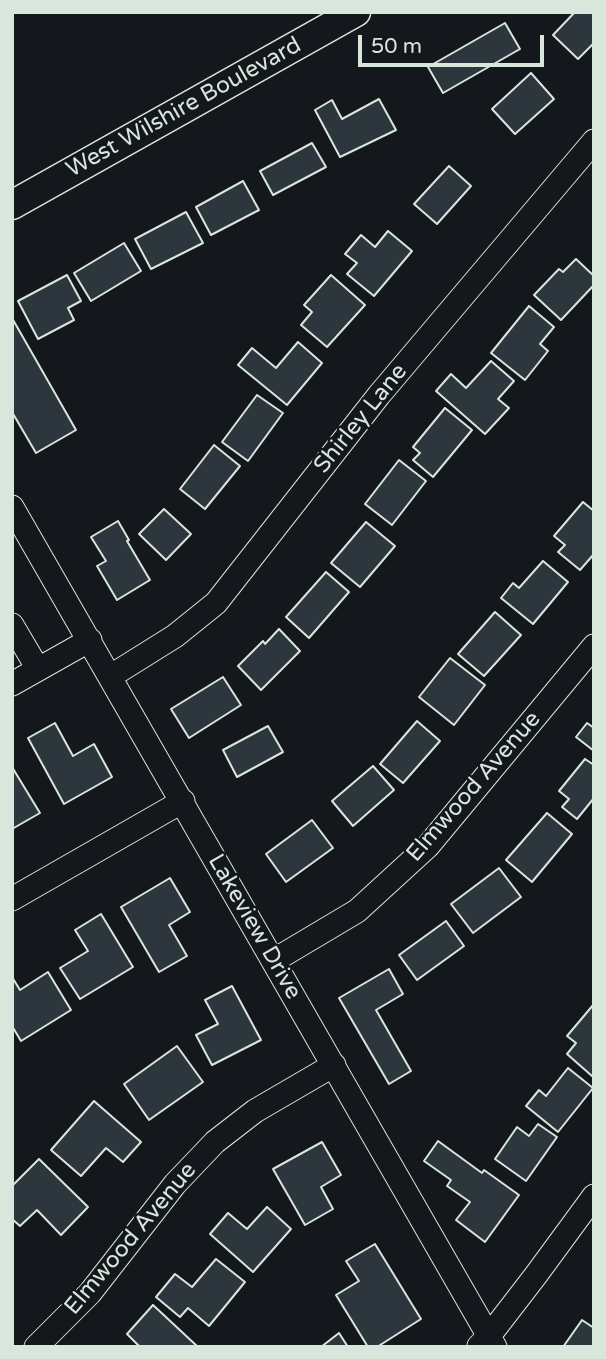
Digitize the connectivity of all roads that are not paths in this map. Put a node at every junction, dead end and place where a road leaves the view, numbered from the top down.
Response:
1 (356, 12) edge
2 (594, 141) edge
3 (12, 205) edge
4 (12, 507) edge
5 (12, 625) edge
6 (90, 640) junction
7 (594, 646) edge
8 (38, 669) junction
9 (111, 676) junction
10 (12, 684) edge
11 (183, 801) junction
12 (12, 899) edge
13 (272, 961) junction
14 (334, 1065) junction
15 (594, 1196) edge
16 (487, 1343) edge
17 (36, 1347) edge

1 - 3 street, West Wilshire Boulevard
2 - 9 street, Shirley Lane
4 - 6 street, Lakeview Drive
5 - 8 street
6 - 8 street
6 - 9 street, Lakeview Drive
7 - 13 street, Elmwood Avenue
8 - 10 street
9 - 11 street, Lakeview Drive
11 - 12 street
11 - 13 street, Lakeview Drive
13 - 14 street, Lakeview Drive
14 - 16 street, Lakeview Drive
14 - 17 street, Elmwood Avenue
15 - 16 street

